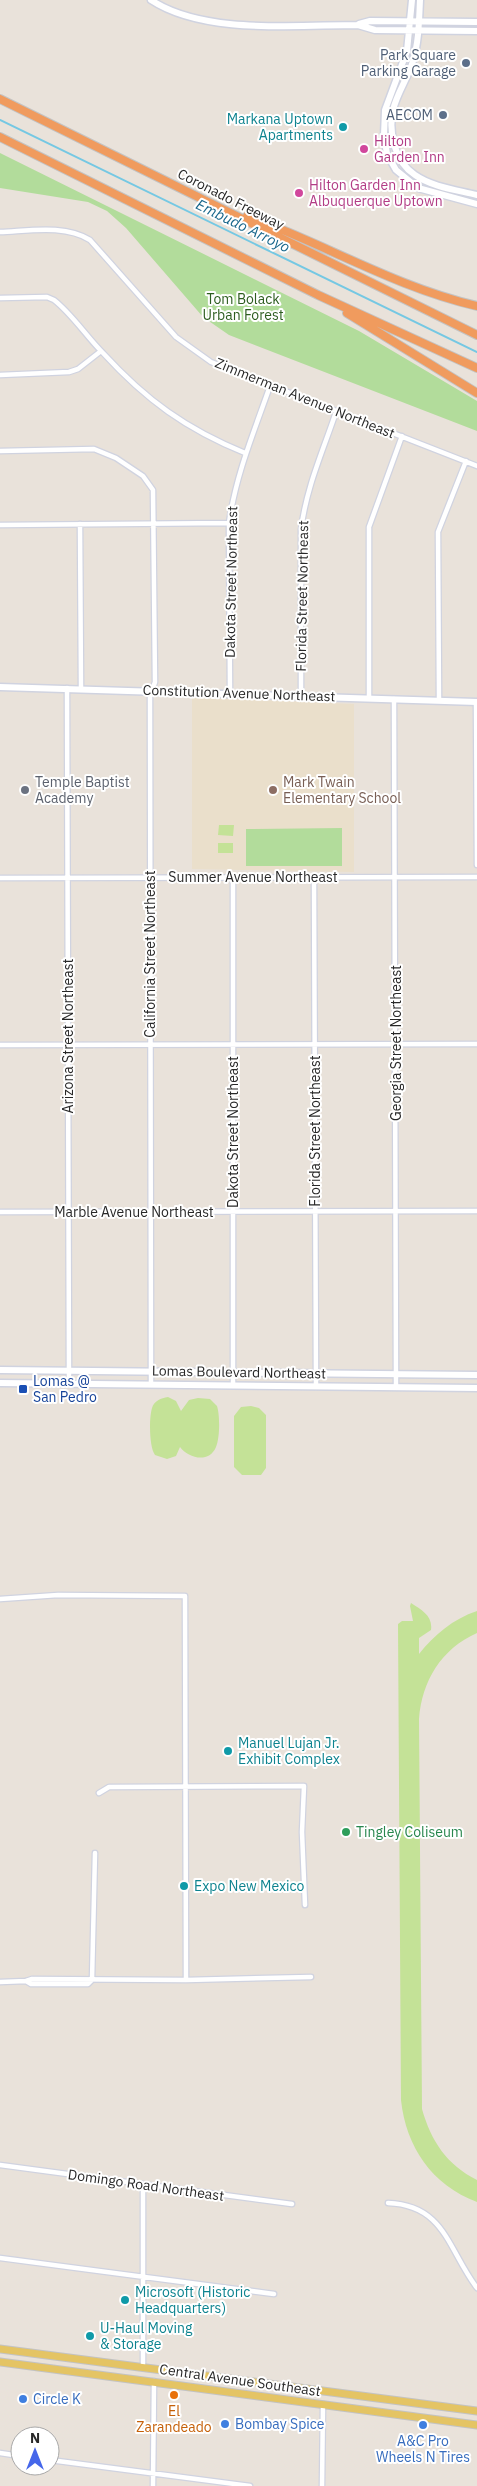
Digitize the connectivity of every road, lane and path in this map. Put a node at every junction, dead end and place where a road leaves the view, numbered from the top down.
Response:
1 (151, 0) edge
2 (412, 0) edge
3 (420, 0) edge
4 (410, 21) junction
5 (419, 21) junction
6 (477, 22) edge
7 (358, 25) junction
8 (410, 30) junction
9 (418, 30) junction
10 (477, 31) edge
11 (0, 99) edge
12 (0, 137) edge
13 (477, 195) edge
14 (477, 204) edge
15 (217, 205) junction
16 (0, 232) edge
17 (318, 295) junction
18 (0, 298) edge
19 (477, 306) edge
20 (477, 335) edge
21 (101, 351) junction
22 (477, 368) edge
23 (0, 375) edge
24 (270, 386) junction
25 (477, 393) edge
26 (336, 412) junction
27 (402, 436) junction
28 (0, 451) edge
29 (245, 453) junction
30 (466, 461) junction
31 (477, 466) edge
32 (229, 523) junction
33 (80, 524) junction
34 (154, 524) junction
35 (0, 525) edge
36 (0, 687) edge
37 (67, 688) junction
38 (81, 688) junction
39 (152, 690) junction
40 (230, 693) junction
41 (301, 696) junction
42 (369, 698) junction
43 (394, 699) junction
44 (439, 700) junction
45 (477, 702) edge
46 (477, 865) edge
47 (150, 877) junction
48 (314, 877) junction
49 (396, 877) junction
50 (477, 877) edge
51 (0, 878) edge
52 (68, 878) junction
53 (233, 878) junction
54 (232, 1044) junction
55 (315, 1044) junction
56 (397, 1044) junction
57 (477, 1044) edge
58 (0, 1045) edge
59 (151, 1045) junction
60 (68, 1046) junction
61 (233, 1211) junction
62 (396, 1211) junction
63 (477, 1211) edge
64 (0, 1212) edge
65 (69, 1212) junction
66 (151, 1212) junction
67 (315, 1212) junction
68 (0, 1370) edge
69 (70, 1371) junction
70 (151, 1371) junction
71 (233, 1372) junction
72 (315, 1374) junction
73 (396, 1374) junction
74 (477, 1375) edge
75 (0, 1383) edge
76 (69, 1383) junction
77 (151, 1384) junction
78 (233, 1385) junction
79 (316, 1386) junction
80 (396, 1387) junction
81 (477, 1388) edge
82 (0, 1599) edge
83 (186, 1787) junction
84 (99, 1793) dead end
85 (95, 1853) dead end
86 (305, 1905) dead end
87 (311, 1977) dead end
88 (92, 1980) junction
89 (186, 1980) junction
90 (0, 1982) edge
91 (0, 2166) edge
92 (143, 2184) junction
93 (388, 2203) dead end
94 (292, 2204) dead end
95 (0, 2258) edge
96 (144, 2277) junction
97 (477, 2288) edge
98 (274, 2294) dead end
99 (0, 2349) edge
100 (0, 2362) edge
101 (143, 2368) junction
102 (154, 2381) junction
103 (323, 2404) junction
104 (477, 2412) edge
105 (477, 2425) edge
106 (60, 2461) edge
107 (153, 2473) junction
108 (240, 2485) edge
109 (152, 2486) edge
110 (250, 2486) edge
111 (322, 2486) edge

1 - 7 street
2 - 4 street
3 - 5 street
4 - 5 street
4 - 7 street
4 - 8 street
5 - 6 street
5 - 9 street
7 - 8 street
8 - 9 street
8 - 14 street
9 - 10 street
9 - 13 street
11 - 15 highway, Coronado Freeway
12 - 17 highway
15 - 19 highway
15 - 20 highway, Coronado Freeway
16 - 24 street, Zimmerman Avenue Northeast
17 - 22 highway
17 - 25 highway
18 - 21 street
21 - 23 street
21 - 29 street
24 - 26 street, Zimmerman Avenue Northeast
24 - 29 street, Dakota Street Northeast
26 - 27 street, Zimmerman Avenue Northeast
26 - 41 street, Florida Street Northeast
27 - 30 street, Zimmerman Avenue Northeast
27 - 42 street
28 - 34 street, California Street Northeast
29 - 32 street, Dakota Street Northeast
30 - 31 street, Zimmerman Avenue Northeast
30 - 44 street
32 - 34 street
32 - 40 street, Dakota Street Northeast
33 - 34 street
33 - 35 street
33 - 38 street
34 - 39 street, California Street Northeast
36 - 37 street, Constitution Avenue Northeast
37 - 38 street, Constitution Avenue Northeast
37 - 52 street, Arizona Street Northeast
38 - 39 street, Constitution Avenue Northeast
39 - 40 street, Constitution Avenue Northeast
39 - 47 street, California Street Northeast
40 - 41 street, Constitution Avenue Northeast
41 - 42 street, Constitution Avenue Northeast
42 - 43 street, Constitution Avenue Northeast
43 - 44 street, Constitution Avenue Northeast
43 - 49 street, Georgia Street Northeast
44 - 45 street, Constitution Avenue Northeast
45 - 46 street
47 - 52 street, Summer Avenue Northeast
47 - 53 street, Summer Avenue Northeast
47 - 59 street, California Street Northeast
48 - 49 street, Summer Avenue Northeast
48 - 53 street, Summer Avenue Northeast
48 - 55 street, Florida Street Northeast
49 - 50 street, Summer Avenue Northeast
49 - 56 street, Georgia Street Northeast
51 - 52 street, Summer Avenue Northeast
52 - 60 street, Arizona Street Northeast
53 - 54 street, Dakota Street Northeast
54 - 55 street
54 - 59 street
54 - 61 street, Dakota Street Northeast
55 - 56 street
55 - 67 street, Florida Street Northeast
56 - 57 street
56 - 62 street, Georgia Street Northeast
58 - 60 street
59 - 60 street
59 - 66 street, California Street Northeast
60 - 65 street, Arizona Street Northeast
61 - 66 street, Marble Avenue Northeast
61 - 67 street, Marble Avenue Northeast
61 - 71 street, Dakota Street Northeast
62 - 63 street, Marble Avenue Northeast
62 - 67 street, Marble Avenue Northeast
62 - 73 street, Georgia Street Northeast
64 - 65 street, Marble Avenue Northeast
65 - 66 street, Marble Avenue Northeast
65 - 69 street, Arizona Street Northeast
66 - 70 street, California Street Northeast
67 - 72 street, Florida Street Northeast
68 - 69 street, Lomas Boulevard Northeast
69 - 70 street, Lomas Boulevard Northeast
69 - 76 street, Arizona Street Northeast
70 - 71 street, Lomas Boulevard Northeast
70 - 77 street, California Street Northeast
71 - 72 street, Lomas Boulevard Northeast
71 - 78 street, Dakota Street Northeast
72 - 73 street, Lomas Boulevard Northeast
72 - 79 street, Florida Street Northeast
73 - 74 street, Lomas Boulevard Northeast
73 - 80 street, Georgia Street Northeast
75 - 76 street, Lomas Boulevard Northeast
76 - 77 street, Lomas Boulevard Northeast
77 - 78 street, Lomas Boulevard Northeast
78 - 79 street, Lomas Boulevard Northeast
79 - 80 street, Lomas Boulevard Northeast
80 - 81 street, Lomas Boulevard Northeast
82 - 83 street
83 - 84 street
83 - 86 street
83 - 89 street
85 - 88 street
87 - 89 street
88 - 89 street
88 - 90 street
91 - 92 street, Domingo Road Northeast
92 - 94 street, Domingo Road Northeast
92 - 96 street
93 - 97 street
95 - 96 street
96 - 98 street
96 - 101 street
99 - 101 main road
100 - 102 main road, Central Avenue Southeast
101 - 104 main road
102 - 103 main road, Central Avenue Southeast
102 - 107 street
103 - 105 main road, Central Avenue Southeast
103 - 111 street
106 - 107 street
107 - 108 street
107 - 109 street
108 - 110 street

